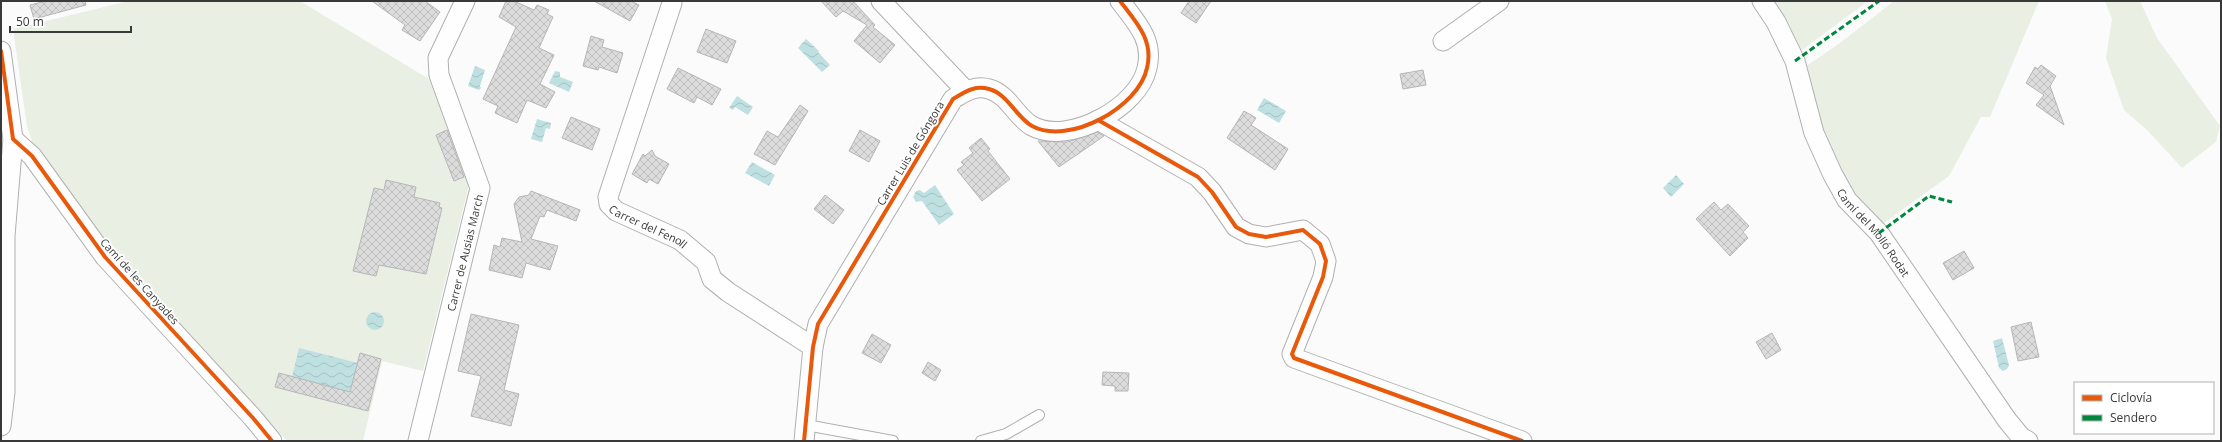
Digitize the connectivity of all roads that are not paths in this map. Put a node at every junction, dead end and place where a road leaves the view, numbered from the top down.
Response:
1 (465, 1) edge
2 (881, 1) edge
3 (1120, 1) edge
4 (1499, 1) edge
5 (1762, 1) edge
6 (672, 3) dead end
7 (1443, 41) dead end
8 (1, 51) edge
9 (966, 91) junction
10 (1098, 120) junction
11 (13, 139) junction
12 (813, 348) junction
13 (1039, 415) dead end
14 (1, 426) edge
15 (805, 433) edge
16 (272, 441) edge
17 (418, 441) edge
18 (893, 441) edge
19 (981, 441) edge
20 (1522, 441) edge
21 (2028, 441) edge

1 - 17 street, Carrer de Ausias March
2 - 9 street
3 - 10 street, Carrer Luis de Góngora
4 - 7 street
5 - 21 street, Camí del Molló Rodat
6 - 12 street, Carrer del Fenoll
8 - 11 street
9 - 10 street, Carrer Luis de Góngora
9 - 12 street, Carrer Luis de Góngora
10 - 20 street
11 - 14 street
11 - 16 street, Camí de les Canyades
12 - 15 street, Carrer Luis de Góngora
13 - 19 lane
15 - 18 lane

